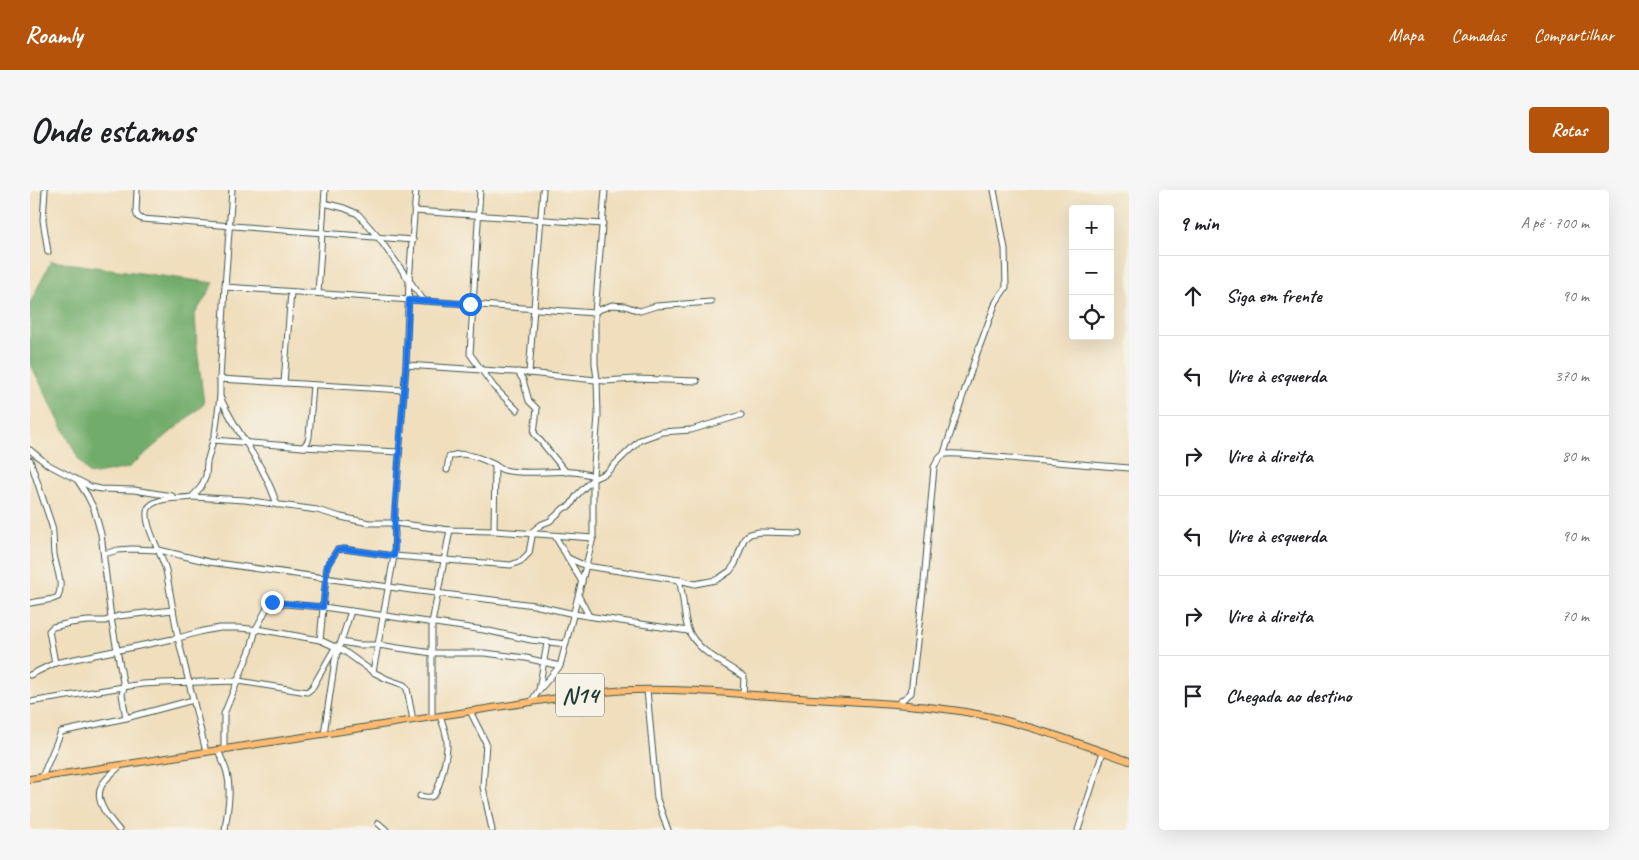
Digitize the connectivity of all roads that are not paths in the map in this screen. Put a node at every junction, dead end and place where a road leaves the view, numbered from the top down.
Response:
1 (45, 190) edge
2 (137, 190) edge
3 (232, 190) edge
4 (324, 190) edge
5 (416, 190) edge
6 (480, 190) edge
7 (543, 190) edge
8 (605, 190) edge
9 (994, 190) edge
10 (324, 201) junction
11 (415, 211) junction
12 (478, 216) junction
13 (541, 220) junction
14 (603, 224) junction
15 (230, 226) junction
16 (323, 232) junction
17 (378, 237) junction
18 (413, 240) junction
19 (48, 252) dead end
20 (409, 280) junction
21 (225, 287) junction
22 (291, 292) junction
23 (318, 293) junction
24 (409, 300) junction
25 (424, 301) junction
26 (711, 302) dead end
27 (473, 304) junction
28 (534, 309) junction
29 (596, 312) junction
30 (406, 365) junction
31 (481, 370) junction
32 (518, 372) junction
33 (529, 373) junction
34 (220, 379) junction
35 (598, 379) junction
36 (697, 382) dead end
37 (284, 383) junction
38 (313, 385) junction
39 (403, 390) junction
40 (220, 397) junction
41 (517, 410) dead end
42 (742, 415) dead end
43 (213, 440) junction
44 (246, 444) junction
45 (302, 447) junction
46 (30, 450) edge
47 (399, 452) junction
48 (944, 454) junction
49 (30, 460) edge
50 (495, 465) junction
51 (1129, 468) edge
52 (447, 470) dead end
53 (566, 472) junction
54 (593, 477) junction
55 (78, 481) junction
56 (178, 497) junction
57 (192, 497) junction
58 (277, 504) junction
59 (394, 523) junction
60 (450, 530) junction
61 (494, 531) junction
62 (800, 533) dead end
63 (531, 535) junction
64 (555, 536) junction
65 (593, 538) junction
66 (159, 550) junction
67 (104, 554) junction
68 (394, 556) junction
69 (568, 558) junction
70 (444, 561) junction
71 (586, 566) junction
72 (326, 578) junction
73 (679, 580) junction
74 (582, 582) junction
75 (388, 587) junction
76 (438, 593) junction
77 (579, 596) junction
78 (30, 603) edge
79 (323, 607) junction
80 (173, 610) junction
81 (351, 611) junction
82 (574, 614) junction
83 (383, 616) junction
84 (589, 616) junction
85 (111, 618) junction
86 (432, 623) junction
87 (256, 629) junction
88 (688, 631) junction
89 (178, 638) junction
90 (320, 640) junction
91 (547, 643) junction
92 (566, 644) junction
93 (338, 645) junction
94 (378, 645) junction
95 (116, 652) junction
96 (432, 653) junction
97 (544, 662) junction
98 (56, 664) junction
99 (560, 666) junction
100 (373, 672) junction
101 (30, 675) edge
102 (239, 680) junction
103 (190, 683) junction
104 (124, 687) junction
105 (539, 690) junction
106 (646, 690) junction
107 (743, 695) junction
108 (193, 700) junction
109 (30, 702) edge
110 (530, 702) junction
111 (897, 704) junction
112 (470, 711) junction
113 (440, 716) junction
114 (432, 717) junction
115 (126, 718) junction
116 (414, 720) junction
117 (324, 734) junction
118 (221, 750) junction
119 (206, 752) junction
120 (1103, 752) junction
121 (1129, 761) edge
122 (120, 766) junction
123 (42, 777) junction
124 (30, 779) edge
125 (420, 796) dead end
126 (378, 823) dead end
127 (119, 830) edge
128 (224, 830) edge
129 (386, 830) edge
130 (492, 830) edge
131 (668, 830) edge
132 (1078, 830) edge

1 - 19 street
2 - 15 street
3 - 15 street
4 - 10 street
5 - 11 street
6 - 12 street
7 - 13 street
8 - 14 street
9 - 48 street
10 - 16 street
10 - 17 street
11 - 12 street
11 - 18 street
12 - 13 street
12 - 27 street
13 - 14 street
13 - 28 street
14 - 29 street
15 - 16 street
15 - 21 street
16 - 17 street
16 - 23 street
17 - 18 street
17 - 20 street
18 - 20 street
20 - 24 street
20 - 25 street
21 - 22 street
21 - 34 street
22 - 23 street
22 - 37 street
23 - 24 street
24 - 25 street
24 - 30 street
25 - 27 street
26 - 29 street
27 - 28 street
27 - 31 street
28 - 29 street
28 - 33 street
29 - 35 street
30 - 31 street
30 - 39 street
31 - 32 street
31 - 41 street
32 - 33 street
32 - 53 street
33 - 35 street
34 - 37 street
34 - 40 street
35 - 36 street
35 - 54 street
37 - 38 street
38 - 39 street
38 - 45 street
39 - 47 street
40 - 43 street
40 - 44 street
42 - 54 street
43 - 44 street
43 - 57 street
44 - 45 street
44 - 58 street
45 - 47 street
46 - 55 street
47 - 59 street
48 - 51 street
48 - 111 street
49 - 78 street
50 - 52 street
50 - 53 street
50 - 61 street
53 - 54 street
54 - 63 street
54 - 65 street
55 - 56 street
55 - 67 street
56 - 57 street
56 - 66 street
57 - 58 street
58 - 59 street
59 - 60 street
59 - 68 street
60 - 61 street
60 - 70 street
61 - 63 street
62 - 73 street
63 - 64 street
63 - 70 street
64 - 65 street
64 - 69 street
65 - 71 street
66 - 67 street
66 - 72 street
66 - 80 street
67 - 85 street
68 - 70 street
68 - 72 street
68 - 75 street
69 - 71 street
69 - 74 street
70 - 76 street
71 - 73 street
71 - 74 street
72 - 75 street
72 - 79 street
73 - 88 street
74 - 77 street
75 - 76 street
75 - 83 street
76 - 82 street
76 - 86 street
77 - 82 street
77 - 84 street
79 - 81 street
79 - 87 street
79 - 90 street
80 - 85 street
80 - 89 street
81 - 83 street
81 - 93 street
82 - 84 street
82 - 92 street
83 - 86 street
83 - 94 street
84 - 88 street
85 - 95 street
85 - 98 street
86 - 91 street
86 - 96 street
87 - 89 street
87 - 90 street
87 - 102 street
88 - 107 street
89 - 95 street
89 - 103 street
90 - 93 street
91 - 92 street
91 - 97 street
92 - 99 street
93 - 94 street
93 - 100 street
93 - 102 street
93 - 117 street
94 - 96 street
94 - 100 street
95 - 98 street
95 - 104 street
96 - 97 street
96 - 114 street
97 - 99 street
97 - 105 street
98 - 101 street
99 - 105 street
100 - 116 street
102 - 103 street
102 - 118 street
103 - 104 street
103 - 108 street
104 - 109 street
104 - 115 street
105 - 110 street
106 - 107 main road, N14
106 - 110 main road, N14
106 - 131 street
107 - 111 main road, N14
108 - 115 street
108 - 119 street
110 - 112 main road, N14
111 - 120 main road, N14
112 - 113 main road, N14
112 - 130 street
113 - 114 main road, N14
113 - 125 street
114 - 116 main road, N14
115 - 123 street
116 - 117 main road, N14
117 - 118 main road, N14
118 - 119 main road, N14
118 - 128 street
119 - 122 main road, N14
120 - 121 main road, N14
120 - 132 street
122 - 123 main road, N14
122 - 127 street
123 - 124 main road, N14
126 - 129 street

